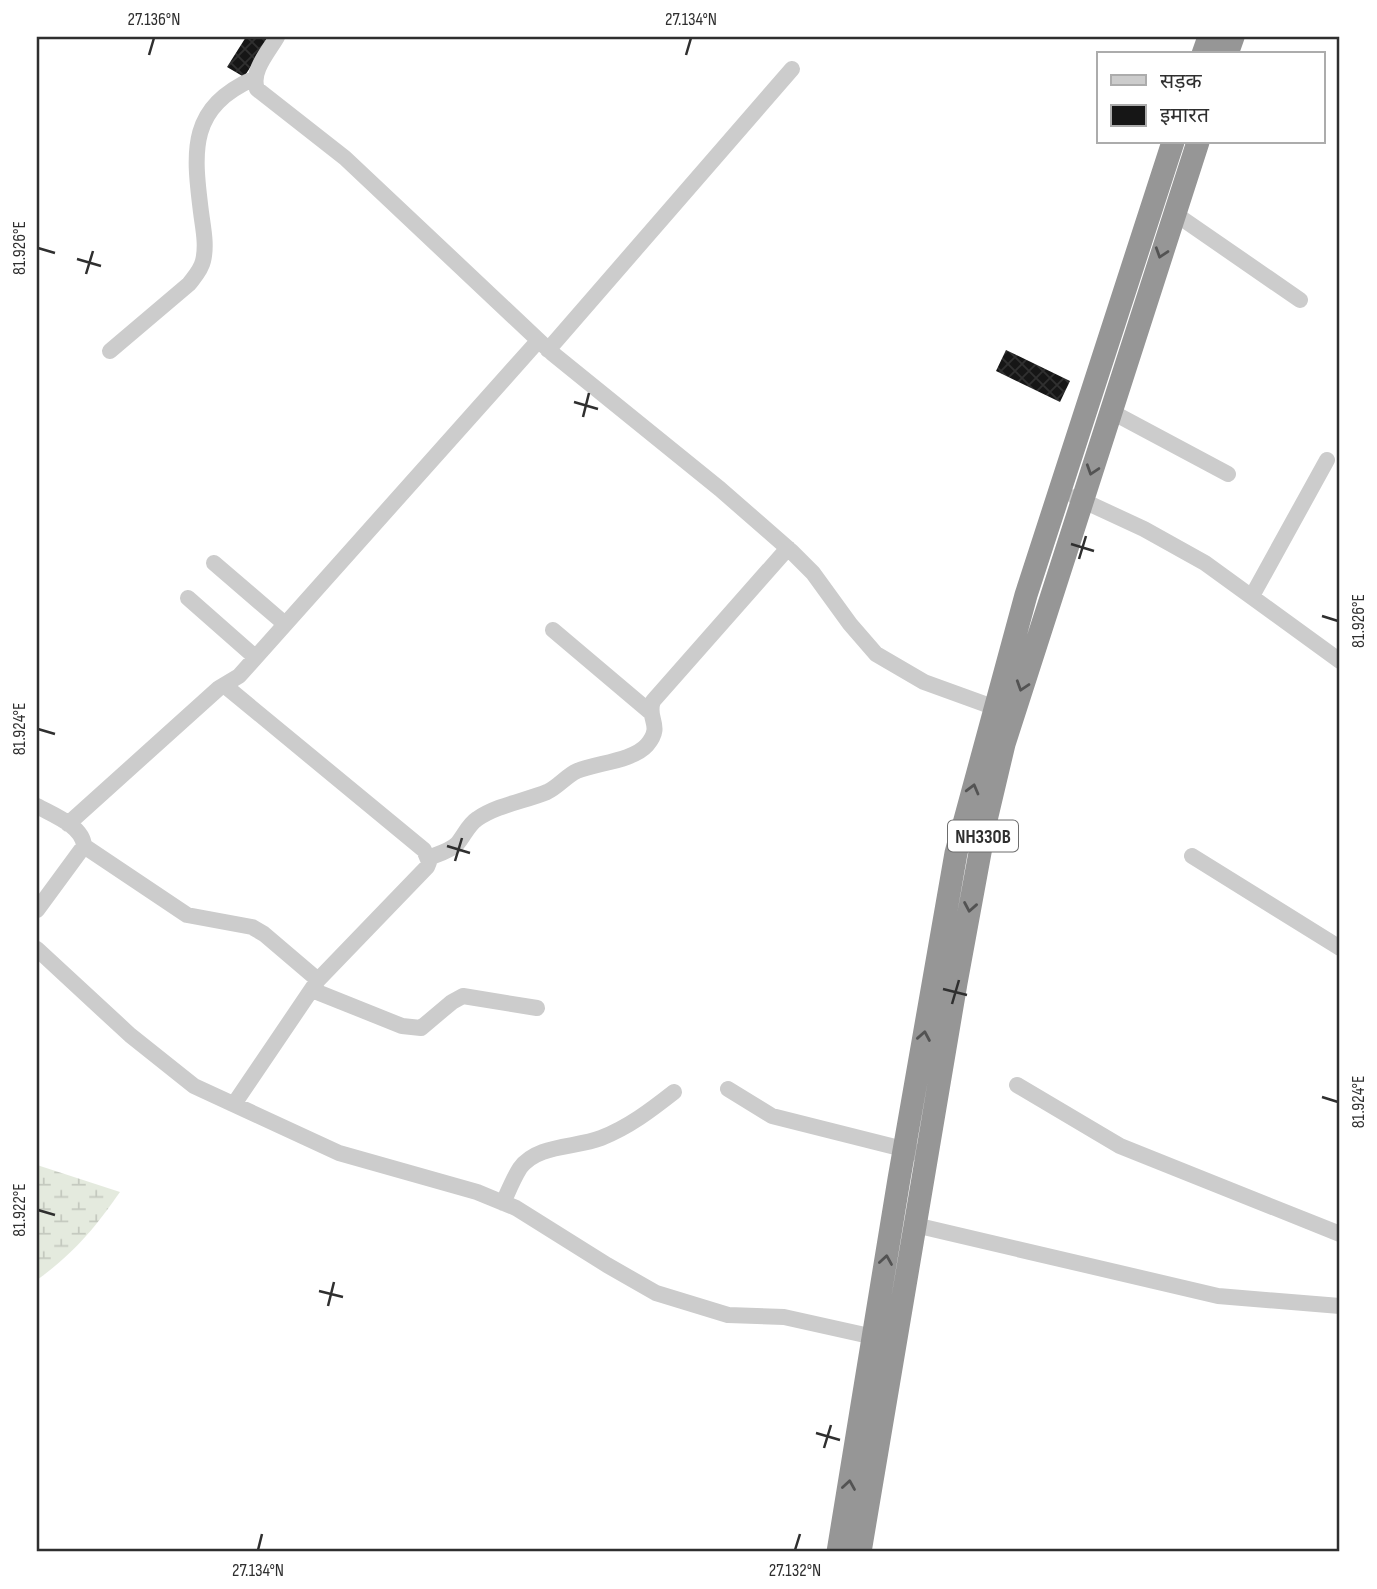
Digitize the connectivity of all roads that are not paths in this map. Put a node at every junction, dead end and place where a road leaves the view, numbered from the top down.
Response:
1 (277, 37) edge
2 (792, 69) dead end
3 (255, 78) junction
4 (1172, 144) edge
5 (1197, 144) edge
6 (1174, 213) junction
7 (1300, 300) dead end
8 (543, 345) junction
9 (110, 351) dead end
10 (1111, 411) junction
11 (1327, 460) dead end
12 (1228, 474) dead end
13 (1060, 489) junction
14 (1082, 500) junction
15 (788, 548) junction
16 (214, 563) dead end
17 (1252, 596) junction
18 (188, 598) dead end
19 (285, 624) junction
20 (553, 630) dead end
21 (255, 657) junction
22 (1340, 661) edge
23 (224, 685) junction
24 (1004, 711) junction
25 (650, 712) junction
26 (37, 806) edge
27 (68, 824) junction
28 (84, 846) junction
29 (1192, 856) dead end
30 (428, 858) junction
31 (37, 910) edge
32 (1340, 948) edge
33 (37, 949) edge
34 (315, 985) junction
35 (537, 1008) dead end
36 (1017, 1085) dead end
37 (728, 1089) dead end
38 (674, 1092) dead end
39 (234, 1104) junction
40 (904, 1151) junction
41 (927, 1155) junction
42 (503, 1203) junction
43 (915, 1225) junction
44 (1340, 1234) edge
45 (1340, 1306) edge
46 (884, 1339) junction
47 (838, 1552) edge
48 (860, 1552) edge

1 - 3 street
2 - 8 street
3 - 8 street
3 - 9 street
4 - 13 highway, NH330B
5 - 6 highway, NH330B
6 - 7 street
6 -> 10 highway, NH330B
8 - 15 street
8 - 19 street
10 - 12 street
10 -> 14 highway, NH330B
11 - 17 street
13 - 14 street
13 - 24 highway, NH330B
14 - 17 street
14 -> 24 highway, NH330B
15 - 24 street
15 - 25 street
16 - 19 street
17 - 22 street
18 - 21 street
19 - 21 street
20 - 25 street
21 - 23 street
23 - 27 street
23 - 30 street
40 -> 24 highway, NH330B
24 -> 41 highway, NH330B
25 - 30 street
26 - 27 street
27 - 28 street
28 - 31 street
28 - 34 street
29 - 32 street
30 - 34 street
33 - 39 street
34 - 35 street
34 - 39 street
36 - 44 street
37 - 40 street
38 - 42 street
39 - 42 street
40 - 41 street
46 -> 40 highway, NH330B
41 - 43 highway, NH330B
42 - 46 street
43 - 45 street
43 - 46 highway, NH330B
47 -> 46 highway, NH330B
46 - 48 highway, NH330B

